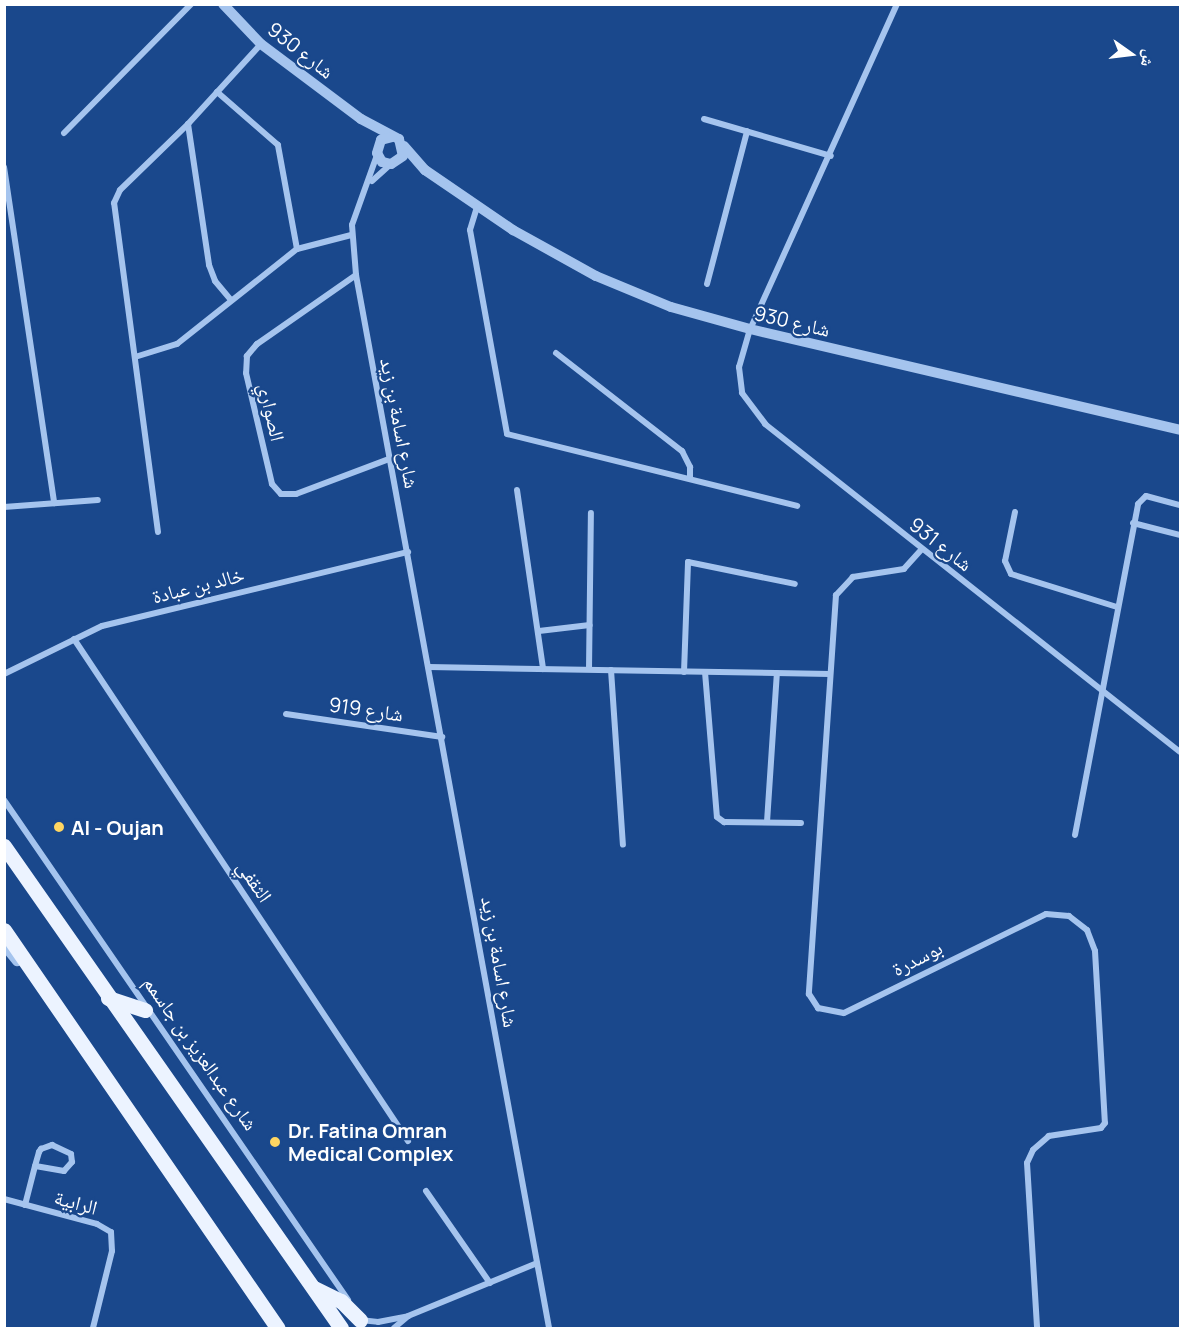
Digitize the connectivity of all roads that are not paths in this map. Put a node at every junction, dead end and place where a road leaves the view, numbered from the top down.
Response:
1 (190, 4) edge
2 (223, 4) edge
3 (897, 4) edge
4 (261, 44) junction
5 (217, 92) junction
6 (361, 119) junction
7 (704, 119) dead end
8 (188, 124) junction
9 (747, 131) junction
10 (64, 133) dead end
11 (392, 136) junction
12 (404, 146) junction
13 (377, 149) junction
14 (831, 156) junction
15 (394, 164) junction
16 (4, 167) edge
17 (425, 170) junction
18 (368, 186) junction
19 (477, 207) junction
20 (351, 235) junction
21 (297, 249) junction
22 (356, 275) junction
23 (706, 284) dead end
24 (230, 299) junction
25 (750, 329) junction
26 (556, 353) dead end
27 (135, 357) junction
28 (1180, 430) edge
29 (389, 459) junction
30 (690, 478) junction
31 (517, 490) dead end
32 (98, 500) dead end
33 (54, 503) junction
34 (1180, 505) edge
35 (797, 506) dead end
36 (4, 507) edge
37 (1015, 512) dead end
38 (591, 513) dead end
39 (1133, 523) junction
40 (158, 532) dead end
41 (1180, 535) edge
42 (921, 550) junction
43 (408, 552) junction
44 (795, 584) dead end
45 (1117, 607) junction
46 (590, 625) junction
47 (539, 631) junction
48 (74, 639) junction
49 (429, 668) junction
50 (543, 669) junction
51 (589, 669) junction
52 (611, 670) junction
53 (684, 672) junction
54 (705, 672) junction
55 (777, 673) junction
56 (4, 674) edge
57 (830, 674) junction
58 (1102, 689) junction
59 (286, 714) dead end
60 (442, 737) junction
61 (1180, 752) edge
62 (4, 800) edge
63 (767, 822) junction
64 (801, 823) dead end
65 (1075, 835) dead end
66 (623, 845) dead end
67 (4, 846) edge
68 (4, 930) edge
69 (4, 945) edge
70 (31, 970) junction
71 (108, 998) junction
72 (145, 1010) junction
73 (408, 1141) dead end
74 (35, 1167) junction
75 (426, 1191) dead end
76 (4, 1199) edge
77 (25, 1204) junction
78 (537, 1263) junction
79 (490, 1283) junction
80 (314, 1288) junction
81 (408, 1316) junction
82 (363, 1324) edge
83 (93, 1329) edge
84 (278, 1329) edge
85 (341, 1329) edge
86 (394, 1329) edge
87 (549, 1329) edge
88 (1037, 1329) edge

1 - 10 street
2 - 4 street, شارع 930
3 - 14 street, شارع 931
4 - 5 street
4 - 6 street, شارع 930
5 - 8 street
5 - 21 street
6 - 11 street, شارع 930
6 - 13 street, شارع 930
7 - 9 street
8 - 24 street
8 - 27 street
9 - 14 street
9 - 23 street
11 - 12 street
11 - 13 street
12 - 15 street
12 - 17 street, شارع 930
13 - 15 street
13 - 18 street, شارع اسامة بن زيد
14 - 25 street, شارع 931
15 - 17 street, شارع 930
15 - 18 street, شارع اسامة بن زيد
16 - 33 street
17 - 19 street, شارع 930
18 - 20 street, شارع اسامة بن زيد
19 - 25 street, شارع 930
19 - 30 street
20 - 21 street
20 - 22 street, شارع اسامة بن زيد
21 - 24 street
22 - 29 street, شارع اسامة بن زيد
22 - 29 street, الصواري
24 - 27 street
25 - 28 street, شارع 930
25 - 42 street, شارع 931
26 - 30 street
27 - 40 street
29 - 43 street, شارع اسامة بن زيد
30 - 35 street
31 - 47 street
32 - 33 street
33 - 36 street
34 - 39 street
37 - 45 street
38 - 46 street
39 - 41 street
39 - 45 street
42 - 57 street, بوسدرة
42 - 58 street, شارع 931
43 - 48 street, خالد بن عبادة
43 - 49 street, شارع اسامة بن زيد
44 - 53 street
45 - 58 street
46 - 47 street
46 - 51 street
47 - 50 street
48 - 56 street, خالد بن عبادة
48 - 73 street, الثقفي
49 - 50 street
49 - 60 street, شارع اسامة بن زيد
50 - 51 street
51 - 52 street
52 - 53 street
52 - 66 street
53 - 54 street
54 - 55 street
54 - 63 street
55 - 57 street
55 - 63 street
57 - 88 street, بوسدرة
58 - 61 street, شارع 931
58 - 65 street
59 - 60 street, شارع 919
60 - 78 street, شارع اسامة بن زيد
62 - 72 street, شارع عبدالعزيز بن جاسمم
63 - 64 street
67 - 71 main road
68 - 70 main road
69 - 70 street
70 - 84 main road
71 - 72 main road
71 - 80 main road
72 - 82 street, شارع عبدالعزيز بن جاسمم
74 - 74 street
74 - 77 street
75 - 79 street
76 - 77 street, الرابية
77 - 83 street, الرابية
78 - 79 street
78 - 87 street, شارع اسامة بن زيد
79 - 81 street
80 - 82 main road
80 - 85 main road
81 - 82 street
81 - 86 street

